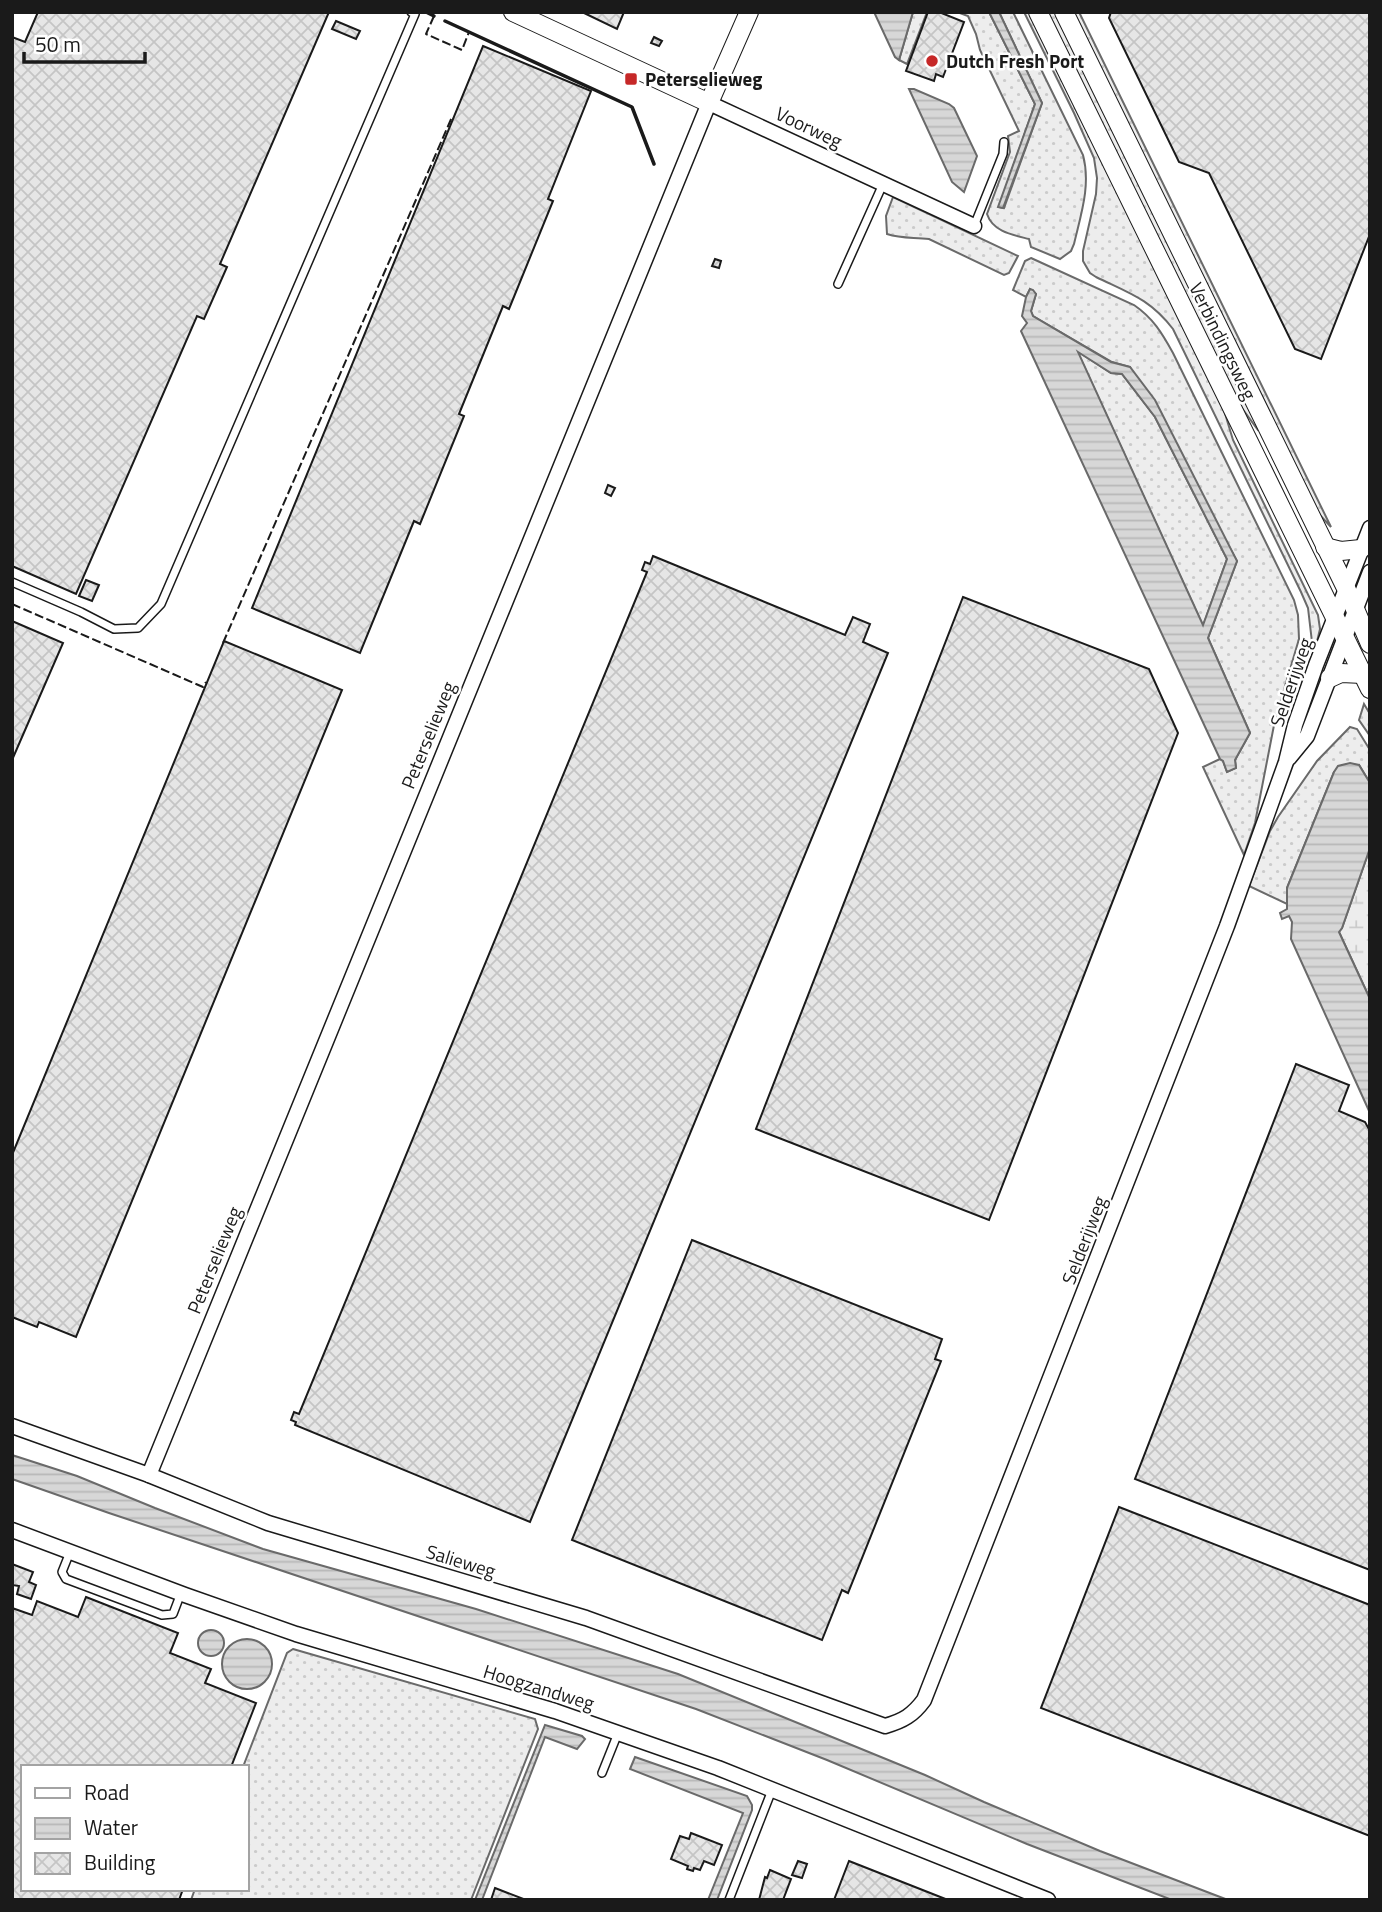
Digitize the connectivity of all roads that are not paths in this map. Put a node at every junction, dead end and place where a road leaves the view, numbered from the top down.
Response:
1 (411, 12) edge
2 (513, 12) edge
3 (749, 12) edge
4 (1038, 12) edge
5 (1064, 12) edge
6 (709, 103) junction
7 (1004, 142) dead end
8 (883, 184) junction
9 (974, 226) joint
10 (838, 284) dead end
11 (1370, 527) edge
12 (1325, 547) junction
13 (1361, 549) junction
14 (1370, 572) edge
15 (12, 582) edge
16 (1346, 588) junction
17 (1355, 611) junction
18 (1334, 615) junction
19 (1345, 637) junction
20 (1370, 644) edge
21 (1330, 678) junction
22 (1366, 681) edge
23 (1286, 762) junction
24 (12, 1426) edge
25 (149, 1475) junction
26 (12, 1530) edge
27 (70, 1552) junction
28 (181, 1593) junction
29 (900, 1722) joint
30 (618, 1733) junction
31 (602, 1773) dead end
32 (772, 1790) junction
33 (729, 1900) edge
34 (1048, 1900) edge

1 - 15 lane
2 - 6 street, Voorweg
3 - 6 street, Peterselieweg
4 - 18 street, Verbindingsweg
5 - 12 street, Verbindingsweg
6 - 8 street, Voorweg
6 - 25 street, Peterselieweg
7 - 9 lane
8 - 9 street, Voorweg
8 - 10 lane
11 - 13 street, Selderijweg
12 - 13 street
12 - 16 street, Verbindingsweg
13 - 16 street, Selderijweg
14 - 17 street, Selderijweg
16 - 17 street, Verbindingsweg
16 - 18 street, Selderijweg
17 - 19 street, Selderijweg
17 - 20 street, Verbindingsweg
18 - 19 street, Verbindingsweg
18 - 23 street, Selderijweg
19 - 21 street, Selderijweg
19 - 22 street, Verbindingsweg
21 - 22 street
21 - 23 street, Selderijweg
23 - 29 street, Selderijweg
24 - 25 street, Salieweg
25 - 29 street, Salieweg
26 - 27 street, Hoogzandweg
27 - 28 street, Hoogzandweg
27 - 28 lane
28 - 30 street, Hoogzandweg
30 - 31 lane
30 - 32 street, Hoogzandweg
32 - 33 lane
32 - 34 street, Hoogzandweg

